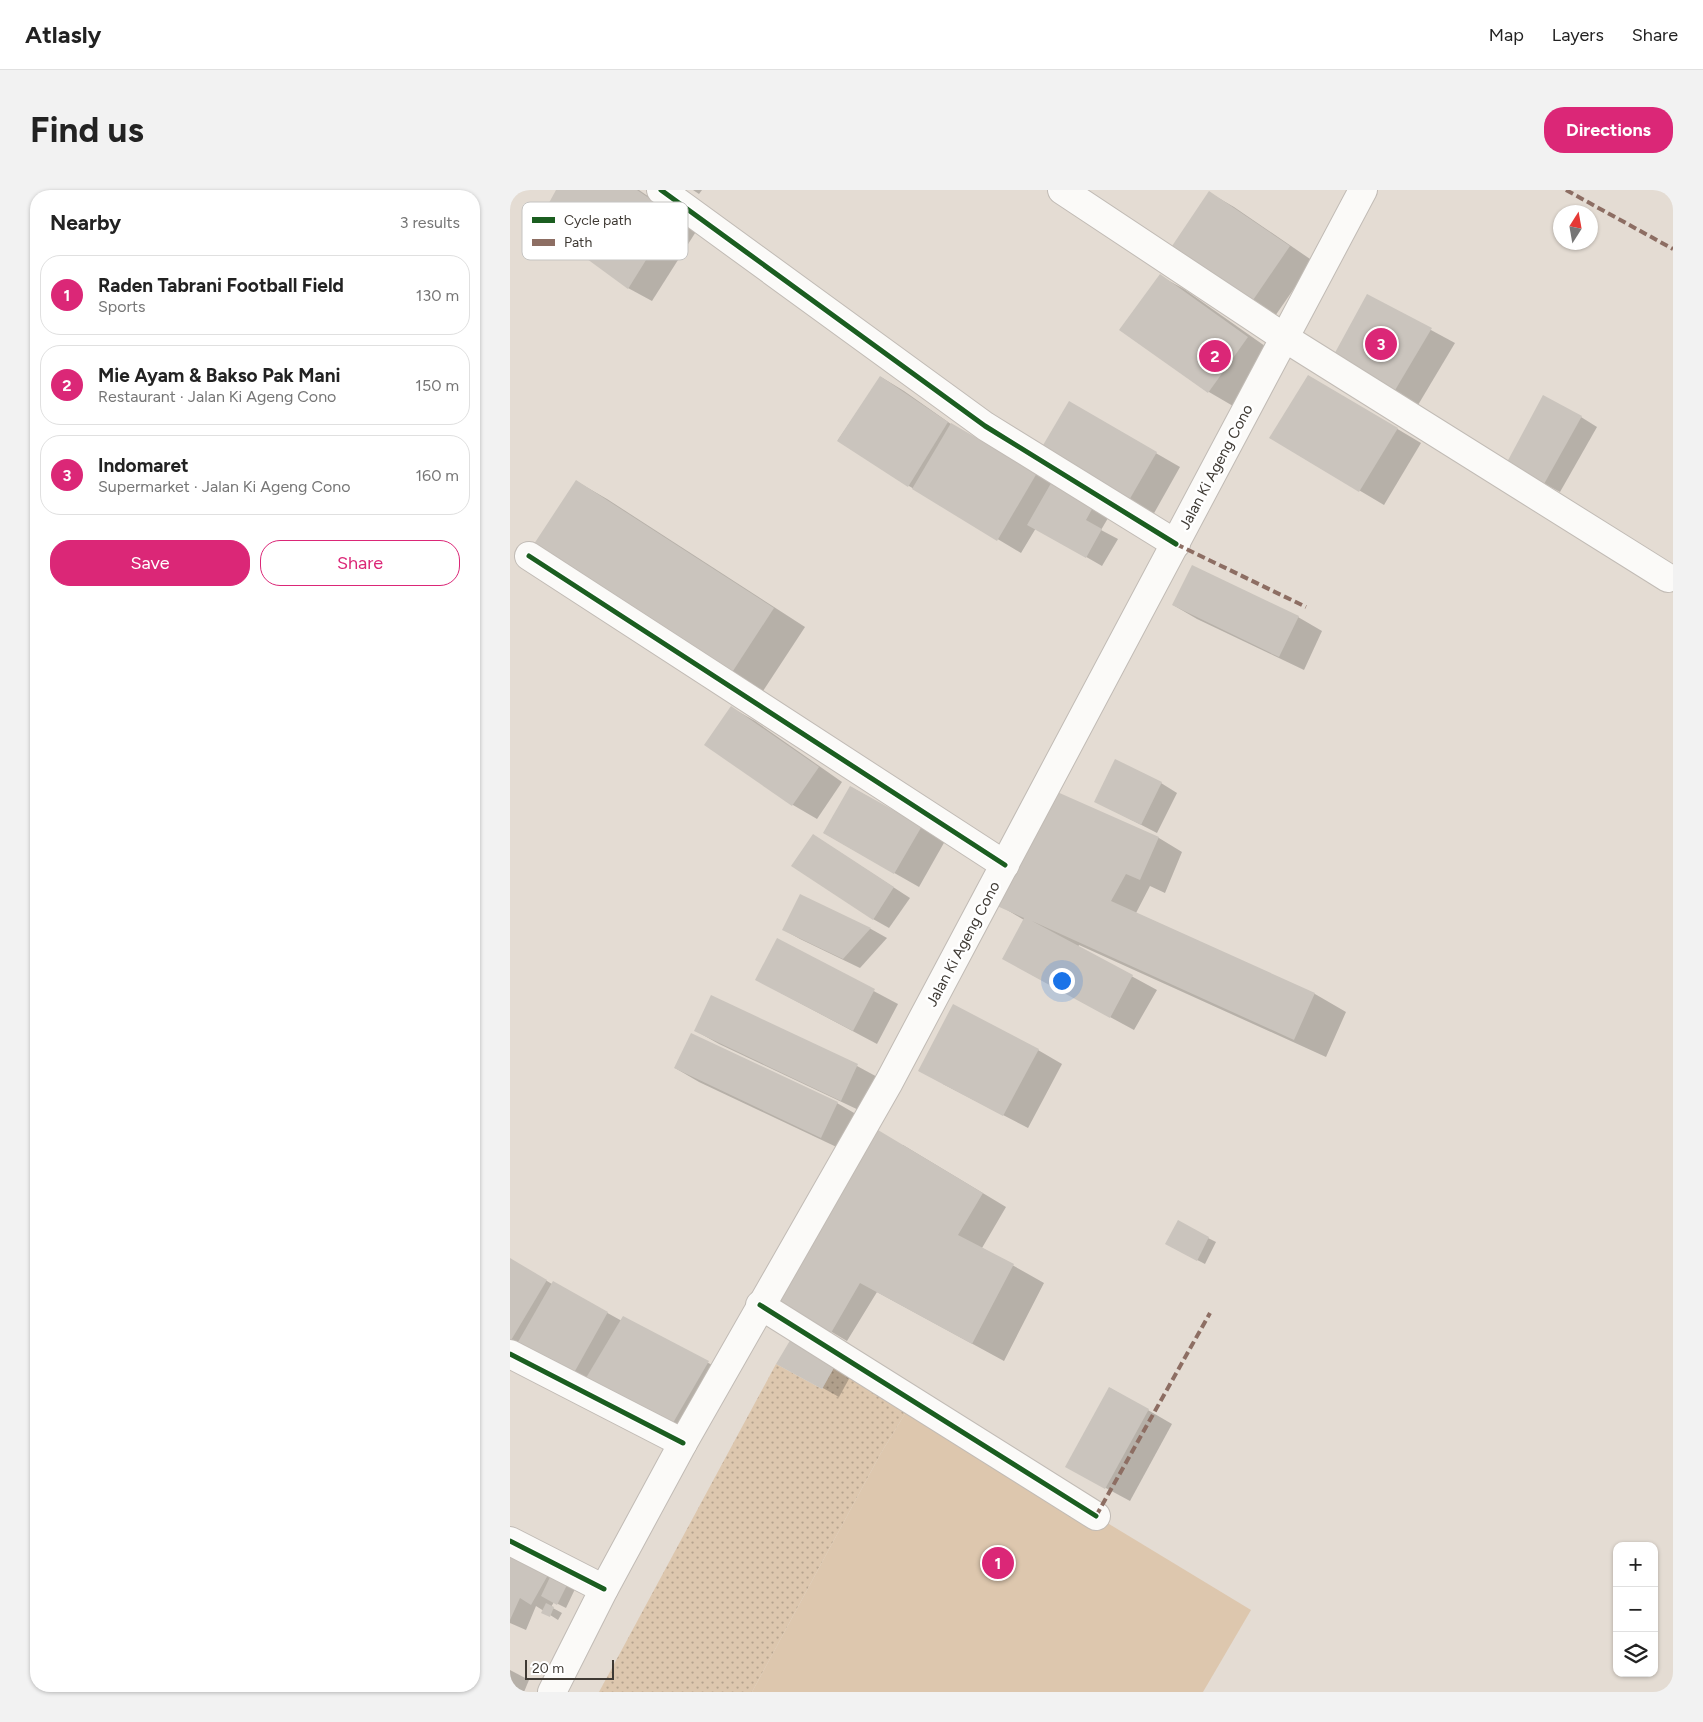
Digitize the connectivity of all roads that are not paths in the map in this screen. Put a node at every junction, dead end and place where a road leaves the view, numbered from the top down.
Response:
1 (660, 190) edge
2 (1062, 190) edge
3 (1363, 190) edge
4 (677, 202) edge
5 (688, 210) edge
6 (1284, 338) junction
7 (1176, 544) junction
8 (529, 556) dead end
9 (1668, 578) dead end
10 (1005, 865) junction
11 (760, 1305) junction
12 (510, 1354) edge
13 (683, 1442) junction
14 (1096, 1516) dead end
15 (510, 1541) edge
16 (604, 1589) junction
17 (552, 1692) edge

1 - 4 street
2 - 6 street
3 - 6 street, Jalan Ki Ageng Cono
5 - 7 street
6 - 7 street, Jalan Ki Ageng Cono
6 - 9 street
7 - 10 street, Jalan Ki Ageng Cono
8 - 10 street
10 - 11 street, Jalan Ki Ageng Cono
11 - 13 street, Jalan Ki Ageng Cono
11 - 14 street
12 - 13 street
13 - 16 street, Jalan Ki Ageng Cono
15 - 16 street
16 - 17 street, Jalan Ki Ageng Cono

